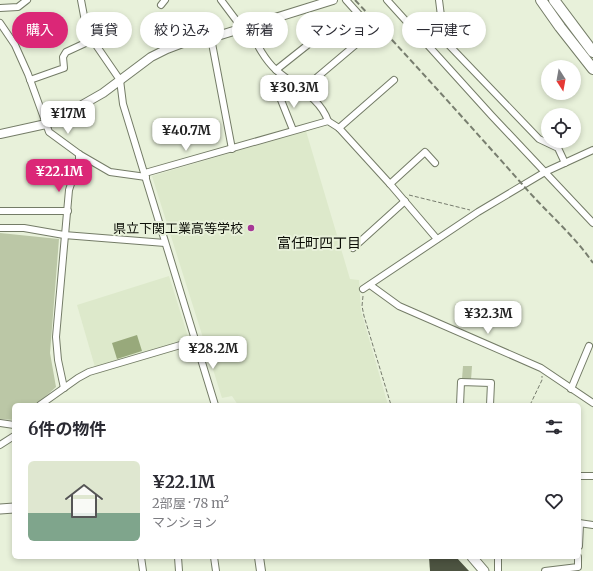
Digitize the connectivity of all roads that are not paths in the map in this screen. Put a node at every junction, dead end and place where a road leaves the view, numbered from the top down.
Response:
1 (27, 0) edge
2 (81, 0) edge
3 (221, 0) edge
4 (333, 0) edge
5 (346, 0) edge
6 (387, 0) edge
7 (439, 0) edge
8 (541, 0) edge
9 (554, 0) edge
10 (0, 8) edge
11 (83, 12) edge
12 (232, 12) edge
13 (288, 14) edge
14 (0, 23) edge
15 (76, 47) edge
16 (98, 48) edge
17 (170, 48) edge
18 (213, 48) edge
19 (259, 48) edge
20 (304, 48) edge
21 (593, 52) edge
22 (593, 69) edge
23 (276, 70) junction
24 (30, 80) junction
25 (120, 80) junction
26 (394, 80) dead end
27 (302, 90) junction
28 (279, 95) dead end
29 (328, 121) junction
30 (46, 124) junction
31 (339, 128) junction
32 (293, 130) junction
33 (0, 134) edge
34 (232, 149) junction
35 (592, 152) edge
36 (79, 154) junction
37 (435, 163) dead end
38 (566, 163) junction
39 (545, 172) junction
40 (146, 175) junction
41 (390, 184) junction
42 (405, 202) junction
43 (0, 211) edge
44 (68, 211) junction
45 (593, 223) edge
46 (0, 228) edge
47 (64, 234) junction
48 (437, 239) junction
49 (165, 243) junction
50 (354, 248) dead end
51 (370, 285) junction
52 (363, 289) road end
53 (194, 341) junction
54 (589, 346) dead end
55 (64, 388) junction
56 (570, 389) junction
57 (43, 403) edge
58 (214, 403) edge
59 (460, 403) edge
60 (490, 403) edge
61 (593, 403) edge
62 (0, 423) edge
63 (12, 425) edge
64 (12, 437) edge
65 (0, 445) edge
66 (581, 476) edge
67 (593, 476) edge
68 (12, 508) edge
69 (0, 509) edge
70 (581, 524) edge
71 (593, 525) edge
72 (141, 559) edge
73 (178, 559) edge
74 (214, 559) edge
75 (258, 559) edge
76 (474, 559) edge
77 (498, 559) edge
78 (578, 559) edge
79 (559, 570) edge
80 (143, 571) edge
81 (179, 571) edge
82 (216, 571) edge
83 (261, 571) edge
84 (484, 571) edge
85 (498, 571) edge
86 (545, 571) edge

1 - 10 street
2 - 11 street
3 - 12 street
4 - 13 street
5 - 27 street
6 - 39 street
7 - 38 street
8 - 22 highway
9 - 21 highway
14 - 24 street
15 - 24 street
16 - 25 street
17 - 25 street
18 - 34 street
19 - 23 street
20 - 23 street
23 - 27 street
24 - 30 street
25 - 30 street
25 - 40 street
26 - 31 street
27 - 29 street
28 - 32 street
29 - 31 street
29 - 32 street
30 - 33 street
30 - 36 street
31 - 41 street
32 - 34 street
34 - 40 street
35 - 38 street
36 - 40 street
36 - 44 street
37 - 41 street
38 - 39 street
39 - 45 street
39 - 48 street
40 - 49 street
41 - 42 street
42 - 48 street
42 - 50 street
43 - 44 street
44 - 47 street
46 - 47 street
47 - 49 street
47 - 55 street
48 - 51 street
49 - 53 street
51 - 52 street
51 - 56 street
53 - 55 street
53 - 58 street
54 - 56 street
55 - 57 street
56 - 61 street
59 - 60 street
62 - 63 street
64 - 65 street
66 - 67 street
68 - 69 main road
70 - 71 street
72 - 80 street
73 - 81 street
74 - 82 street
75 - 83 street
76 - 84 main road
77 - 85 street
78 - 79 street
79 - 86 street

